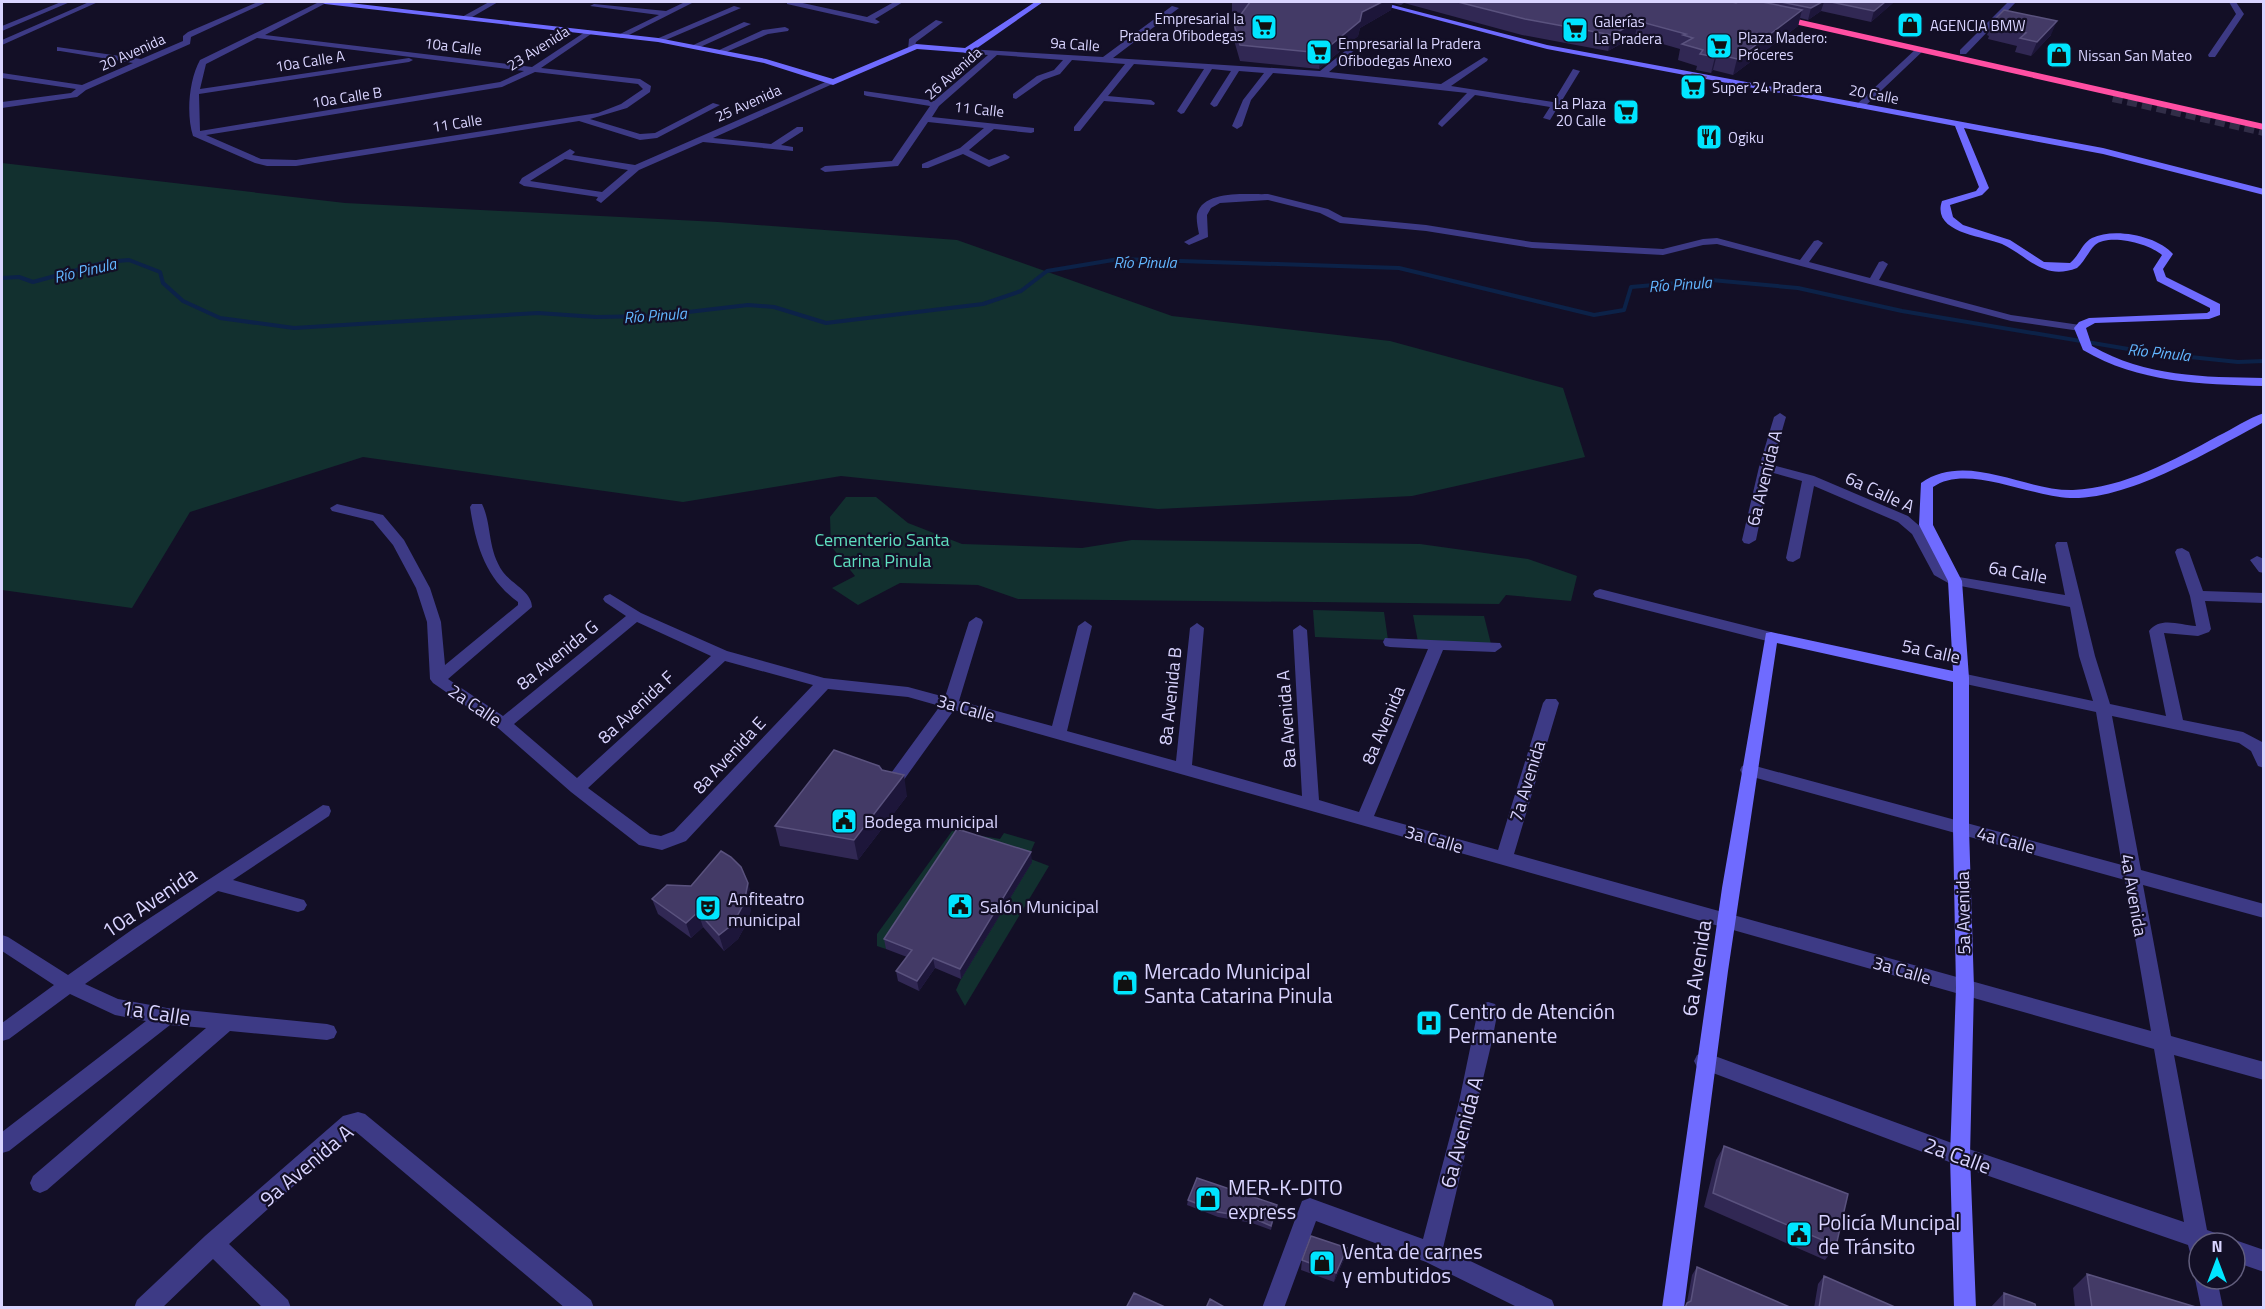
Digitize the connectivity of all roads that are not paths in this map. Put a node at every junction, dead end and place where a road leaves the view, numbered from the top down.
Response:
1 (66, 2) edge
2 (94, 2) edge
3 (263, 2) edge
4 (324, 2) edge
5 (494, 2) edge
6 (690, 2) edge
7 (790, 2) edge
8 (898, 2) edge
9 (1039, 2) edge
10 (1374, 2) edge
11 (2012, 2) edge
12 (2233, 2) edge
13 (597, 4) edge
14 (737, 8) dead end
15 (1175, 8) dead end
16 (1772, 9) edge
17 (1759, 13) edge
18 (663, 14) junction
19 (464, 18) junction
20 (939, 22) dead end
21 (747, 24) dead end
22 (2, 29) edge
23 (785, 29) dead end
24 (588, 32) junction
25 (257, 36) junction
26 (623, 36) junction
27 (658, 40) junction
28 (1360, 41) edge
29 (2, 43) edge
30 (694, 46) junction
31 (913, 47) junction
32 (60, 49) dead end
33 (1920, 49) junction
34 (721, 51) junction
35 (967, 51) junction
36 (1963, 52) junction
37 (995, 53) junction
38 (2212, 55) dead end
39 (428, 57) junction
40 (1070, 57) junction
41 (1484, 58) dead end
42 (1105, 60) junction
43 (144, 62) junction
44 (1131, 62) junction
45 (2009, 62) junction
46 (1209, 67) junction
47 (534, 69) junction
48 (1238, 69) junction
49 (1270, 71) junction
50 (1576, 71) dead end
51 (1322, 74) junction
52 (2, 75) edge
53 (832, 82) junction
54 (2070, 83) junction
55 (502, 84) joint
56 (1443, 87) junction
57 (83, 88) junction
58 (196, 92) junction
59 (1473, 92) junction
60 (867, 93) dead end
61 (1016, 96) dead end
62 (2113, 97) tunnel mouth
63 (1101, 98) junction
64 (2172, 98) dead end
65 (1151, 103) dead end
66 (936, 104) junction
67 (1214, 104) dead end
68 (2, 105) edge
69 (716, 105) dead end
70 (1555, 105) junction
71 (1860, 106) junction
72 (1182, 111) dead end
73 (1547, 118) dead end
74 (580, 119) junction
75 (925, 119) junction
76 (2264, 122) edge
77 (1959, 123) junction
78 (1442, 124) dead end
79 (992, 126) junction
80 (1237, 126) dead end
81 (2264, 127) edge
82 (800, 129) dead end
83 (1077, 129) dead end
84 (1031, 130) dead end
85 (196, 134) junction
86 (703, 140) junction
87 (774, 147) junction
88 (576, 149) dead end
89 (790, 149) dead end
90 (963, 150) junction
91 (562, 156) junction
92 (1005, 157) dead end
93 (926, 166) dead end
94 (636, 168) junction
95 (825, 169) dead end
96 (2264, 192) edge
97 (1189, 242) dead end
98 (1818, 243) dead end
99 (1803, 263) junction
100 (1883, 264) dead end
101 (1872, 283) junction
102 (2081, 331) junction
103 (2264, 382) edge
104 (1780, 417) dead end
105 (2264, 417) edge
106 (1765, 467) junction
107 (1809, 480) junction
108 (477, 507) dead end
109 (337, 508) dead end
110 (1749, 540) dead end
111 (2062, 545) dead end
112 (2182, 552) dead end
113 (1793, 558) dead end
114 (1955, 581) junction
115 (1600, 594) dead end
116 (2197, 596) junction
117 (2264, 598) edge
118 (610, 599) dead end
119 (2073, 601) junction
120 (636, 616) junction
121 (976, 622) dead end
122 (1085, 626) dead end
123 (1197, 628) dead end
124 (1300, 630) dead end
125 (1771, 636) junction
126 (1390, 642) dead end
127 (1437, 645) junction
128 (1494, 647) dead end
129 (722, 655) junction
130 (1961, 678) junction
131 (438, 680) junction
132 (824, 683) junction
133 (1551, 703) dead end
134 (950, 704) junction
135 (2103, 708) junction
136 (504, 724) junction
137 (2176, 724) junction
138 (1058, 734) junction
139 (2264, 762) edge
140 (1183, 769) junction
141 (1748, 770) junction
142 (892, 784) edge
143 (577, 788) junction
144 (1311, 805) junction
145 (323, 811) dead end
146 (1364, 820) junction
147 (1961, 828) junction
148 (656, 843) joint
149 (1504, 859) junction
150 (2131, 874) junction
151 (216, 883) junction
152 (298, 905) dead end
153 (2264, 911) edge
154 (1726, 921) junction
155 (2, 942) edge
156 (69, 986) junction
157 (1965, 988) junction
158 (1488, 1010) dead end
159 (167, 1016) junction
160 (228, 1021) junction
161 (327, 1032) dead end
162 (2, 1033) edge
163 (2160, 1042) junction
164 (1704, 1061) junction
165 (2264, 1071) edge
166 (2, 1144) edge
167 (1960, 1156) junction
168 (40, 1184) dead end
169 (2200, 1231) edge
170 (2187, 1237) edge
171 (213, 1244) junction
172 (1431, 1253) junction
173 (2247, 1255) edge
174 (2264, 1261) edge
175 (2208, 1291) edge
176 (145, 1308) edge
177 (280, 1308) edge
178 (583, 1308) edge
179 (1273, 1308) edge
180 (1545, 1308) edge
181 (1673, 1308) edge
182 (1965, 1308) edge
183 (2212, 1308) edge

1 - 22 street
2 - 29 street
3 - 43 street, 20 Avenida
4 - 19 street
4 - 25 street
5 - 19 street
6 - 18 street
7 - 8 street
9 - 35 street, 26 Avenida
10 - 71 street, 20 Calle
11 - 36 street
12 - 38 street
13 - 18 street
14 - 27 street
15 - 42 street
16 - 36 highway
17 - 33 highway
18 - 26 street
19 - 24 street
20 - 31 street
21 - 30 street
23 - 34 street
24 - 26 street
24 - 47 street, 23 Avenida
25 - 39 street, 10a Calle
25 - 58 street
26 - 27 street
27 - 30 street
28 - 51 street
30 - 34 street
31 - 35 street, 9a Calle
31 - 53 street, 25 Avenida
32 - 43 street
33 - 54 highway
33 - 71 street
34 - 53 street
35 - 37 street, 9a Calle
36 - 45 highway
37 - 40 street, 9a Calle
37 - 66 street, 26 Avenida
39 - 47 street, 10a Calle
39 - 58 street, 10a Calle A
40 - 42 street, 9a Calle
40 - 61 street
41 - 56 street
42 - 44 street, 9a Calle
43 - 57 street, 20 Avenida
44 - 46 street, 9a Calle
44 - 63 street
45 - 64 highway
45 - 76 highway
46 - 48 street, 9a Calle
46 - 72 street
47 - 55 street, 23 Avenida
47 - 74 street, 10a Calle
48 - 49 street, 9a Calle
48 - 67 street
49 - 51 street, 9a Calle
49 - 80 street
50 - 70 street
51 - 56 street, 9a Calle
52 - 57 street
53 - 86 street, 25 Avenida
54 - 62 highway
54 - 81 highway
55 - 85 street, 10a Calle B
56 - 59 street, 9a Calle
57 - 68 street, 20 Avenida
58 - 85 street
59 - 70 street, 9a Calle
59 - 78 street
60 - 66 street
63 - 65 street
63 - 83 street
66 - 75 street, 26 Avenida
69 - 74 street, 11 Calle
70 - 73 street
71 - 77 street, 20 Calle
74 - 85 street, 11 Calle
75 - 79 street, 11 Calle
75 - 95 street, 26 Avenida
77 - 96 street, 20 Calle
77 - 102 street
79 - 84 street, 11 Calle
79 - 90 street
82 - 87 street
86 - 87 street
86 - 94 street, 25 Avenida
87 - 89 street
88 - 91 street
90 - 92 street
90 - 93 street
91 - 94 street
91 - 94 street, 25 Avenida
97 - 99 street
98 - 99 street
99 - 101 street
100 - 101 street
101 - 102 street
102 - 103 street
104 - 106 street, 6a Avenida A
105 - 114 street, 5a Avenida
106 - 107 street, 6a Calle A
106 - 110 street, 6a Avenida A
107 - 113 street
107 - 114 street, 6a Calle A
108 - 131 street
109 - 131 street, 2a Calle
111 - 119 street, 4a Avenida
112 - 116 street
114 - 119 street, 6a Calle
114 - 130 street, 5a Avenida
115 - 125 street, 5a Calle
116 - 117 street
116 - 137 street
118 - 120 street, 3a Calle
119 - 135 street, 4a Avenida
120 - 129 street, 3a Calle
120 - 136 street, 8a Avenida G
121 - 134 street
122 - 138 street
123 - 140 street, 8a Avenida B
124 - 144 street, 8a Avenida A
125 - 130 street, 5a Calle
125 - 141 street, 6a Avenida
126 - 127 street
127 - 128 street
127 - 146 street, 8a Avenida
129 - 132 street, 3a Calle
129 - 143 street, 8a Avenida F
130 - 135 street, 5a Calle
130 - 147 street, 5a Avenida
131 - 136 street, 2a Calle
132 - 134 street, 3a Calle
132 - 148 street, 8a Avenida E
133 - 149 street, 7a Avenida
134 - 138 street, 3a Calle
134 - 142 street
135 - 137 street, 5a Calle
135 - 150 street, 4a Avenida
136 - 143 street, 2a Calle
137 - 139 street, 5a Calle
138 - 140 street, 3a Calle
140 - 144 street, 3a Calle
141 - 147 street, 4a Calle
141 - 154 street, 6a Avenida
143 - 148 street, 2a Calle
144 - 146 street, 3a Calle
145 - 151 street, 10a Avenida
146 - 149 street, 3a Calle
147 - 150 street, 4a Calle
147 - 157 street, 5a Avenida
149 - 154 street, 3a Calle
150 - 153 street, 4a Calle
150 - 163 street, 4a Avenida
151 - 152 street
151 - 156 street, 10a Avenida
154 - 157 street, 3a Calle
154 - 164 street, 6a Avenida
155 - 156 street, 1a Calle
156 - 159 street, 1a Calle
156 - 162 street, 10a Avenida
157 - 163 street, 3a Calle
157 - 167 street, 5a Avenida
158 - 172 street, 6a Avenida A
159 - 160 street, 1a Calle
159 - 166 street
160 - 161 street, 1a Calle
160 - 168 street
163 - 165 street, 3a Calle
163 - 169 street, 4a Avenida
164 - 167 street, 2a Calle
164 - 181 street, 6a Avenida
167 - 170 street, 2a Calle
167 - 182 street, 5a Avenida
171 - 176 street, 9a Avenida A
171 - 177 street
171 - 178 street, 9a Avenida A
172 - 179 street
172 - 180 street
173 - 174 street
175 - 183 street

